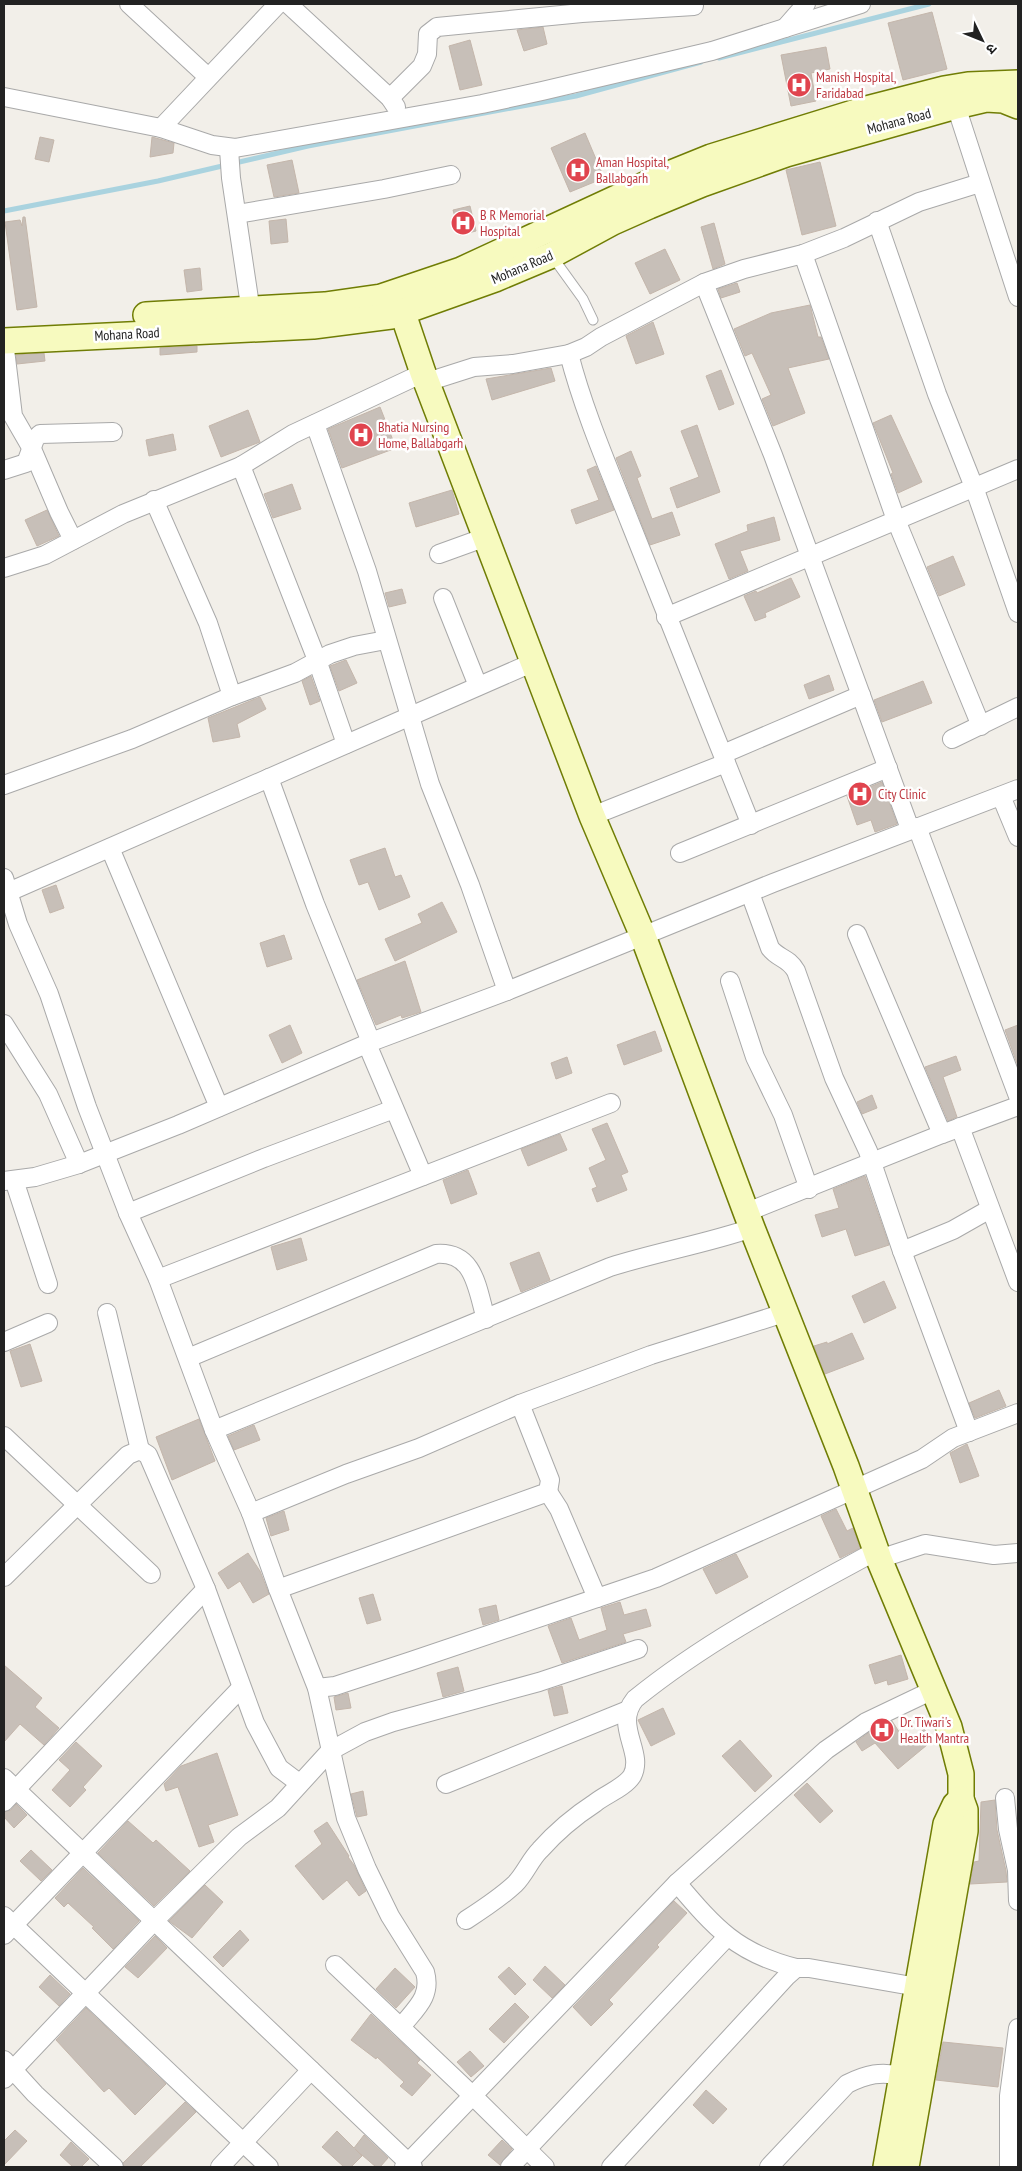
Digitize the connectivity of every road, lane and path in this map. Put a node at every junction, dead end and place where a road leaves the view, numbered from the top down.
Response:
1 (129, 4) edge
2 (278, 4) edge
3 (288, 4) edge
4 (806, 4) edge
5 (860, 4) edge
6 (694, 6) dead end
7 (785, 29) junction
8 (208, 77) junction
9 (1018, 84) edge
10 (4, 97) edge
11 (390, 98) junction
12 (956, 106) junction
13 (1018, 106) edge
14 (402, 119) junction
15 (161, 128) junction
16 (230, 153) junction
17 (451, 175) dead end
18 (980, 183) junction
19 (237, 214) junction
20 (878, 221) junction
21 (804, 254) junction
22 (552, 255) junction
23 (704, 283) junction
24 (1018, 297) edge
25 (399, 303) junction
26 (252, 319) junction
27 (593, 320) dead end
28 (4, 325) edge
29 (4, 341) edge
30 (569, 354) junction
31 (425, 377) junction
32 (315, 424) junction
33 (113, 432) dead end
34 (32, 449) junction
35 (241, 466) junction
36 (1018, 469) edge
37 (4, 470) edge
38 (974, 487) junction
39 (154, 500) junction
40 (896, 520) junction
41 (486, 537) junction
42 (73, 540) junction
43 (439, 554) dead end
44 (810, 557) junction
45 (4, 568) edge
46 (443, 598) dead end
47 (1018, 613) edge
48 (666, 617) junction
49 (386, 640) junction
50 (317, 660) junction
51 (534, 662) junction
52 (478, 686) junction
53 (861, 695) junction
54 (232, 696) junction
55 (1018, 707) edge
56 (410, 716) junction
57 (981, 726) junction
58 (952, 739) dead end
59 (346, 744) junction
60 (724, 758) junction
61 (888, 768) junction
62 (269, 778) junction
63 (4, 785) edge
64 (1018, 789) edge
65 (1001, 796) junction
66 (592, 816) junction
67 (751, 825) junction
68 (914, 828) junction
69 (1018, 837) edge
70 (110, 848) junction
71 (680, 854) dead end
72 (5, 888) edge
73 (750, 893) junction
74 (857, 934) dead end
75 (643, 936) junction
76 (730, 980) dead end
77 (507, 992) junction
78 (4, 1024) edge
79 (369, 1043) junction
80 (1018, 1096) edge
81 (610, 1103) dead end
82 (1018, 1106) edge
83 (219, 1107) junction
84 (394, 1109) junction
85 (960, 1127) junction
86 (942, 1134) junction
87 (105, 1153) junction
88 (872, 1162) junction
89 (79, 1164) junction
90 (423, 1176) junction
91 (9, 1180) edge
92 (809, 1189) junction
93 (990, 1209) junction
94 (128, 1213) junction
95 (749, 1220) junction
96 (902, 1251) junction
97 (158, 1279) junction
98 (1018, 1282) edge
99 (48, 1284) dead end
100 (107, 1313) dead end
101 (784, 1313) junction
102 (486, 1319) junction
103 (48, 1323) dead end
104 (4, 1342) edge
105 (188, 1358) junction
106 (520, 1404) junction
107 (1018, 1413) edge
108 (214, 1430) junction
109 (969, 1432) junction
110 (4, 1436) edge
111 (140, 1450) junction
112 (854, 1490) junction
113 (548, 1492) junction
114 (75, 1505) junction
115 (251, 1513) junction
116 (1018, 1553) edge
117 (877, 1555) junction
118 (151, 1574) dead end
119 (4, 1577) edge
120 (206, 1588) junction
121 (278, 1590) junction
122 (597, 1598) junction
123 (638, 1649) dead end
124 (241, 1688) junction
125 (317, 1688) junction
126 (933, 1690) junction
127 (628, 1710) junction
128 (330, 1751) junction
129 (299, 1783) junction
130 (446, 1784) dead end
131 (8, 1790) edge
132 (1005, 1798) dead end
133 (1016, 1850) edge
134 (82, 1853) junction
135 (677, 1883) junction
136 (1018, 1901) edge
137 (466, 1920) dead end
138 (153, 1922) junction
139 (7, 1926) edge
140 (727, 1937) junction
141 (335, 1965) dead end
142 (796, 1968) junction
143 (928, 1989) junction
144 (85, 1993) junction
145 (401, 2027) junction
146 (1018, 2028) edge
147 (7, 2069) edge
148 (311, 2070) junction
149 (902, 2076) junction
150 (472, 2095) junction
151 (244, 2142) junction
152 (527, 2150) junction
153 (408, 2166) edge
154 (114, 2167) edge
155 (220, 2167) edge
156 (269, 2167) edge
157 (510, 2167) edge
158 (545, 2167) edge
159 (611, 2167) edge
160 (769, 2167) edge
161 (886, 2167) edge
162 (906, 2167) edge
163 (1008, 2167) edge

1 - 8 street
2 - 8 street
3 - 11 street
4 - 7 street
5 - 7 street
6 - 11 street
7 - 14 street
8 - 15 street
9 - 25 street, Mohana Road
10 - 15 street
11 - 14 street
12 - 13 street, Mohana Road
12 - 18 street
12 - 22 street, Mohana Road
14 - 16 street
15 - 16 street
16 - 19 street
17 - 19 street
18 - 20 street
18 - 24 street
19 - 26 street
20 - 21 street
20 - 38 street
21 - 23 street
21 - 40 street
22 - 25 street, Mohana Road
22 - 27 lane
23 - 30 street
23 - 44 street
25 - 26 street, Mohana Road
25 - 31 street
26 - 28 street, Mohana Road
26 - 29 street, Mohana Road
29 - 34 street
30 - 31 street
30 - 48 street
31 - 32 street
31 - 41 street
32 - 35 street
32 - 49 street
33 - 34 street
34 - 37 street
34 - 42 street
35 - 39 street
35 - 50 street
36 - 38 street
38 - 40 street
38 - 47 street
39 - 42 street
39 - 54 street
40 - 44 street
40 - 57 street
41 - 43 street
41 - 51 street
42 - 45 street
44 - 48 street
44 - 53 street
46 - 52 street
48 - 60 street
49 - 50 street
49 - 56 street
50 - 54 street
50 - 59 street
51 - 52 street
51 - 66 street
52 - 56 street
53 - 60 street
53 - 61 street
54 - 63 street
55 - 57 street
56 - 59 street
56 - 77 street
57 - 58 street
59 - 62 street
60 - 66 street
60 - 67 street
61 - 67 street
61 - 68 street
62 - 70 street
62 - 79 street
64 - 65 street
65 - 68 street
65 - 69 street
66 - 75 street
67 - 71 street
68 - 73 street
68 - 80 street
70 - 72 street
70 - 83 street
72 - 87 street
73 - 75 street
73 - 88 street
74 - 86 street
75 - 77 street
75 - 95 street
76 - 92 street
77 - 79 street
78 - 89 street
79 - 83 street
79 - 84 street
81 - 90 street
82 - 85 street
83 - 87 street
84 - 90 street
84 - 94 street
85 - 86 street
85 - 93 street
86 - 88 street
87 - 89 street
87 - 94 street
88 - 92 street
88 - 96 street
89 - 91 street
90 - 97 street
91 - 99 street
92 - 95 street
93 - 96 street
93 - 98 street
94 - 97 street
95 - 101 street
95 - 102 street
96 - 109 street
97 - 105 street
100 - 111 street
101 - 106 street
101 - 112 street
102 - 105 street
102 - 108 street
103 - 104 street
105 - 108 street
106 - 113 street
106 - 115 street
107 - 109 street
108 - 115 street
109 - 112 street
110 - 114 street
111 - 114 street
111 - 120 street
112 - 117 street
112 - 122 street
113 - 121 street
113 - 122 street
114 - 118 street
114 - 119 street
115 - 121 street
116 - 117 street
117 - 126 street
117 - 127 street
120 - 124 street
120 - 131 street
121 - 125 street
122 - 125 street
123 - 128 street
124 - 129 street
124 - 134 street
125 - 128 street
126 - 135 street
126 - 143 street
127 - 130 street
127 - 137 street
128 - 129 street
128 - 145 street
129 - 138 street
131 - 134 street
132 - 133 street
133 - 136 street
134 - 138 street
134 - 139 street
135 - 140 street
135 - 150 street
138 - 144 street
138 - 148 street
139 - 144 street
140 - 142 street
140 - 152 street
141 - 145 street
142 - 143 street
142 - 159 street
143 - 149 street
143 - 162 street
144 - 147 street
144 - 151 street
145 - 150 street
146 - 163 street
147 - 154 street
148 - 151 street
148 - 153 street
149 - 160 street
149 - 161 street
150 - 152 street
150 - 153 street
151 - 155 street
151 - 156 street
152 - 157 street
152 - 158 street

